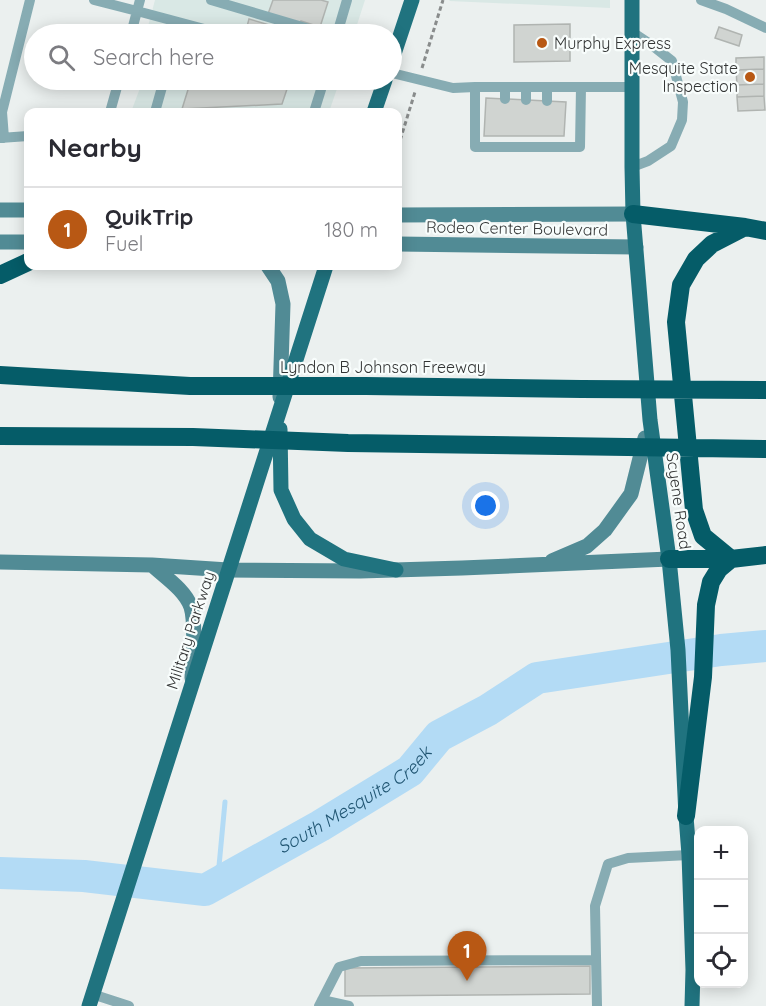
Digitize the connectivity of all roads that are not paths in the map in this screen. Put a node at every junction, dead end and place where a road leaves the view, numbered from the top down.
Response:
1 (30, 0) edge
2 (94, 0) edge
3 (211, 0) edge
4 (347, 0) edge
5 (412, 0) edge
6 (632, 0) edge
7 (701, 0) edge
8 (138, 6) edge
9 (180, 23) joint
10 (133, 24) edge
11 (184, 24) edge
12 (292, 24) edge
13 (340, 24) edge
14 (766, 28) edge
15 (402, 30) edge
16 (632, 32) junction
17 (402, 75) edge
18 (475, 87) junction
19 (505, 87) junction
20 (526, 87) junction
21 (547, 87) junction
22 (581, 87) junction
23 (632, 87) junction
24 (116, 90) edge
25 (161, 90) edge
26 (321, 90) edge
27 (380, 90) edge
28 (381, 90) edge
29 (505, 99) dead end
30 (526, 100) dead end
31 (547, 101) dead end
32 (111, 108) edge
33 (155, 108) edge
34 (315, 108) edge
35 (370, 108) edge
36 (375, 108) edge
37 (24, 136) edge
38 (2, 138) edge
39 (632, 167) junction
40 (0, 210) edge
41 (24, 210) edge
42 (633, 214) junction
43 (402, 215) edge
44 (745, 227) junction
45 (766, 231) edge
46 (0, 242) edge
47 (24, 242) edge
48 (402, 244) edge
49 (636, 247) junction
50 (24, 264) edge
51 (271, 270) edge
52 (325, 270) edge
53 (0, 274) edge
54 (0, 375) edge
55 (766, 390) edge
56 (280, 408) junction
57 (650, 420) junction
58 (0, 436) edge
59 (766, 449) edge
60 (766, 555) edge
61 (731, 559) junction
62 (669, 560) junction
63 (0, 562) edge
64 (543, 564) junction
65 (152, 565) junction
66 (228, 570) junction
67 (396, 570) junction
68 (192, 682) junction
69 (689, 733) junction
70 (686, 816) joint
71 (689, 855) junction
72 (596, 960) junction
73 (91, 1000) edge
74 (320, 1003) edge
75 (129, 1006) edge
76 (349, 1006) edge
77 (597, 1006) edge
78 (692, 1006) edge

1 - 38 lane
2 - 8 lane
3 - 12 lane
4 - 13 lane
5 - 15 main road
6 - 16 main road, Scyene Road
7 - 14 lane
8 - 9 lane
8 - 10 lane
9 - 11 lane
16 - 23 main road, Scyene Road
16 - 39 lane
17 - 18 lane
18 - 19 lane
18 - 22 lane
19 - 20 lane
19 - 29 lane
20 - 21 lane
20 - 30 lane
21 - 22 lane
21 - 31 lane
22 - 23 lane
23 - 39 main road, Scyene Road
24 - 32 lane
25 - 33 lane
26 - 34 lane
27 - 35 main road
28 - 36 main road
37 - 38 lane
39 - 42 main road, Scyene Road
40 - 41 main road
42 - 43 main road, Rodeo Center Boulevard
42 - 44 highway
42 - 49 main road, Scyene Road
44 - 45 highway
44 - 61 highway
46 - 47 main road
48 - 49 main road, Rodeo Center Boulevard
49 - 57 main road, Scyene Road
50 - 53 highway
51 - 56 main road
52 - 56 main road, Military Parkway
54 - 55 highway, Lyndon B Johnson Freeway
56 - 66 main road, Military Parkway
56 - 67 main road
57 - 62 main road, Scyene Road
57 - 64 main road
58 - 59 highway
60 - 61 highway
61 - 62 highway
61 - 69 highway
62 - 64 main road
62 - 69 main road, Scyene Road
63 - 65 main road
64 - 67 main road
65 - 66 main road
65 - 68 main road
66 - 67 main road
66 - 68 main road, Military Parkway
68 - 73 main road, Military Parkway
69 - 70 highway
70 - 71 main road
71 - 72 lane
71 - 78 main road
72 - 74 lane
72 - 77 lane
73 - 75 lane
74 - 76 lane

